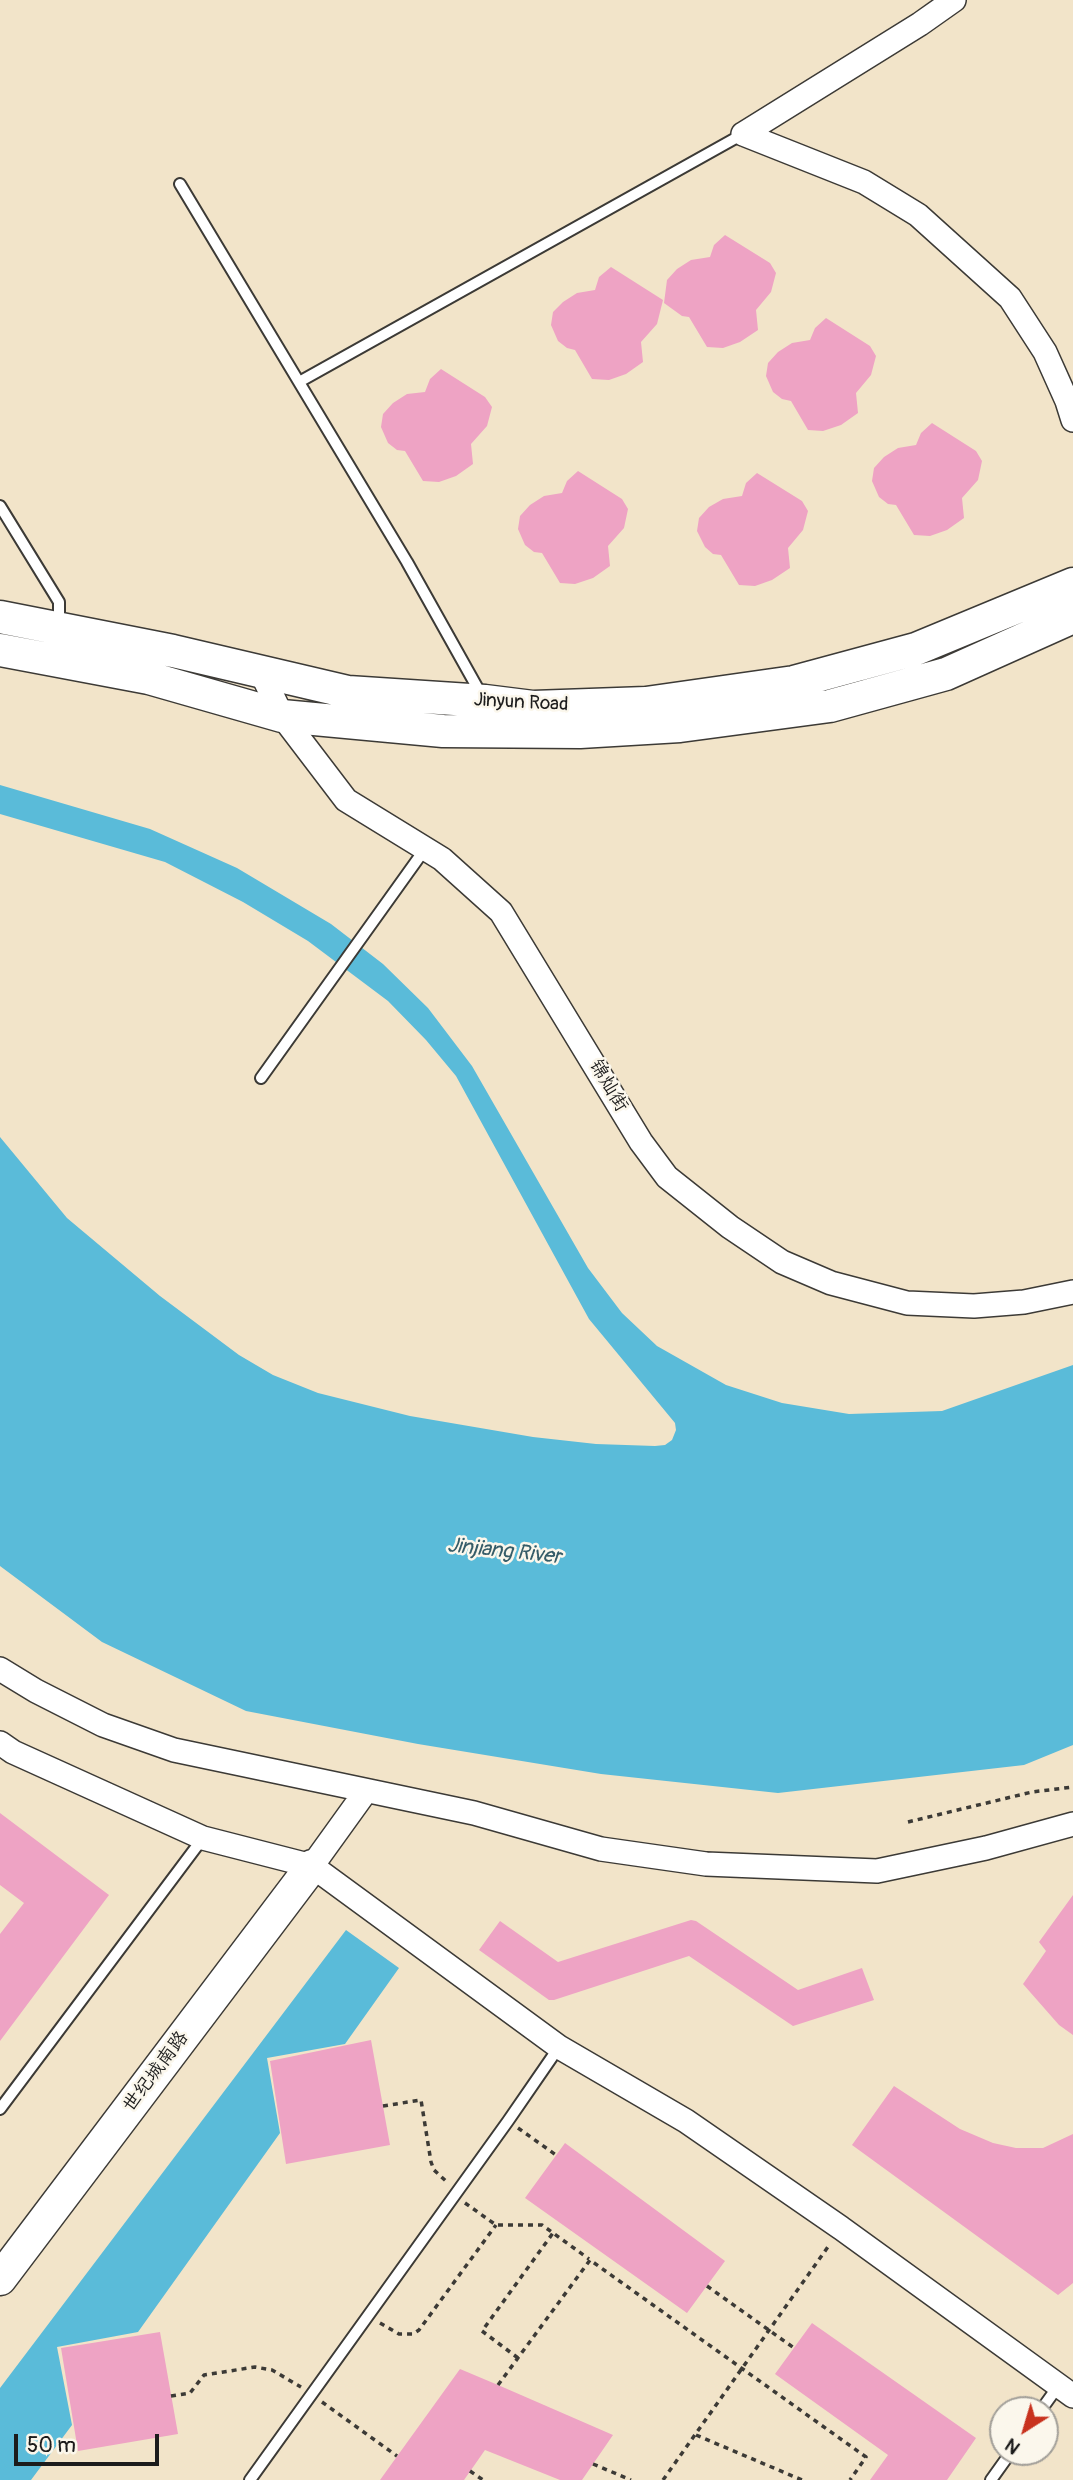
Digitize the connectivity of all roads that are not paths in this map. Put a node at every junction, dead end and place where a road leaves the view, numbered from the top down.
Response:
1 (954, 0) edge
2 (743, 134) junction
3 (180, 184) dead end
4 (299, 382) junction
5 (1073, 420) edge
6 (0, 506) edge
7 (1073, 584) edge
8 (0, 617) edge
9 (1073, 617) edge
10 (60, 628) junction
11 (0, 650) edge
12 (261, 672) junction
13 (485, 701) junction
14 (282, 716) junction
15 (425, 849) junction
16 (261, 1078) dead end
17 (1073, 1292) edge
18 (0, 1669) edge
19 (0, 1743) edge
20 (366, 1791) junction
21 (1073, 1824) edge
22 (203, 1838) junction
23 (312, 1866) junction
24 (559, 2047) junction
25 (0, 2109) edge
26 (0, 2279) edge
27 (1066, 2391) edge
28 (250, 2480) edge

1 - 2 street
2 - 4 lane
2 - 5 street
3 - 4 lane
4 - 13 lane
6 - 10 lane
7 - 13 street, Jinyun Road
8 - 10 street, Jinyun Road
9 - 14 street, Jinyun Road
10 - 12 street, Jinyun Road
11 - 14 street, Jinyun Road
12 - 13 street, Jinyun Road
12 - 14 street, 锦灿街
14 - 15 street, 锦灿街
15 - 16 lane
15 - 17 street, 锦灿街
18 - 20 street
19 - 22 street
20 - 21 street
20 - 23 street
22 - 23 street
22 - 25 lane
23 - 24 street
23 - 26 street, 世纪城南路
24 - 27 street
24 - 28 lane

